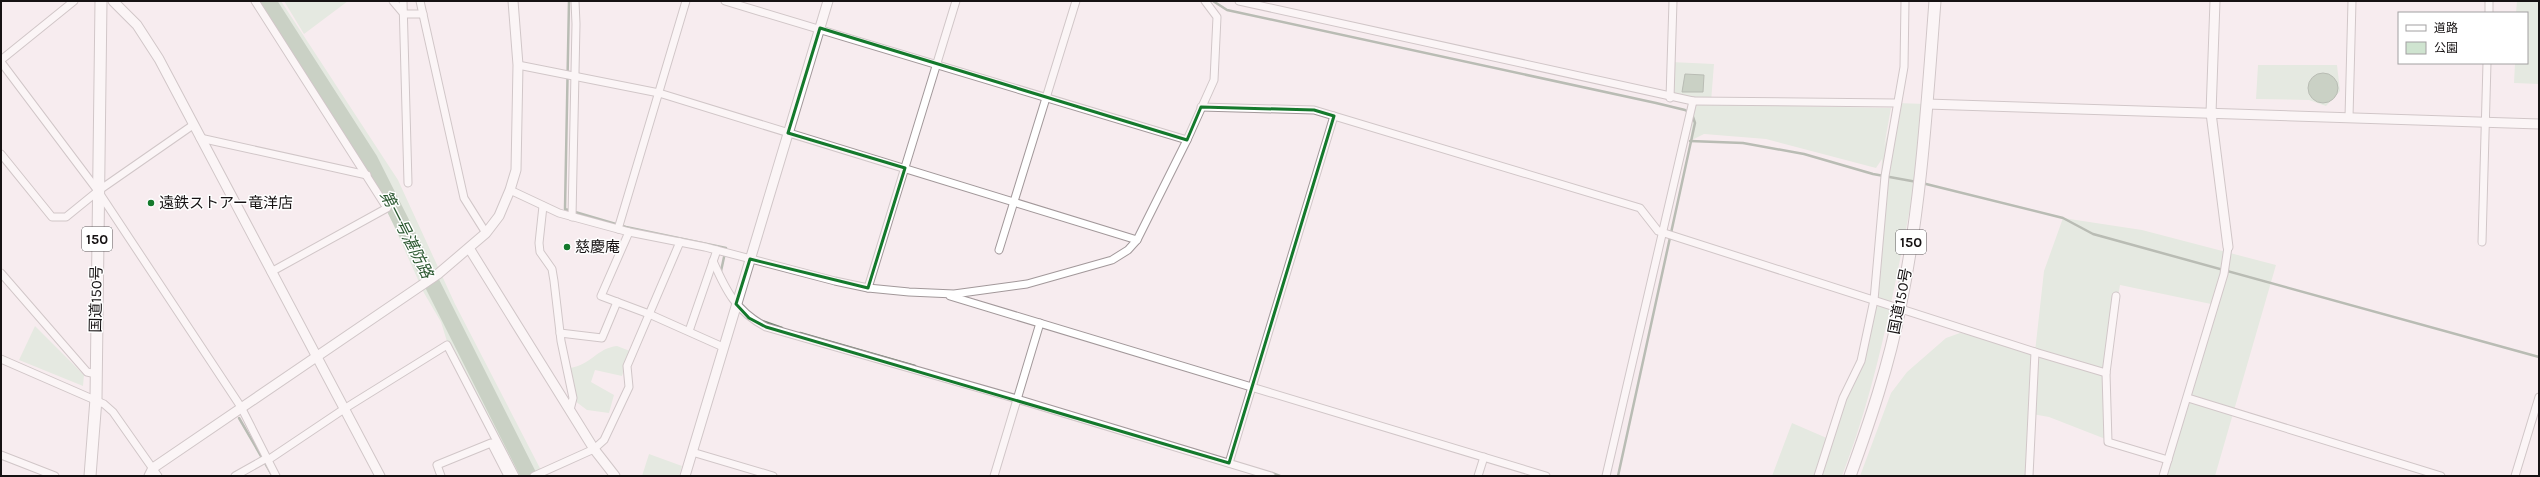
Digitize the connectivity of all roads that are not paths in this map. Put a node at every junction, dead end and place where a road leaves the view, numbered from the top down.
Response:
1 (74, 1) edge
2 (101, 1) edge
3 (113, 1) edge
4 (255, 1) edge
5 (392, 1) edge
6 (403, 1) edge
7 (420, 1) edge
8 (513, 1) edge
9 (575, 1) edge
10 (686, 1) edge
11 (725, 1) edge
12 (828, 1) edge
13 (956, 1) edge
14 (1076, 1) edge
15 (1205, 1) edge
16 (1239, 1) edge
17 (1673, 1) edge
18 (1905, 1) edge
19 (1935, 1) edge
20 (2215, 1) edge
21 (2352, 1) edge
22 (2489, 1) edge
23 (2489, 12) edge
24 (404, 14) junction
25 (423, 14) junction
26 (820, 28) junction
27 (1, 61) edge
28 (937, 63) junction
29 (2487, 64) edge
30 (518, 65) junction
31 (574, 75) junction
32 (659, 93) junction
33 (1046, 97) junction
34 (1670, 98) junction
35 (1693, 101) junction
36 (1896, 103) junction
37 (1927, 104) junction
38 (1202, 107) junction
39 (2211, 113) junction
40 (1334, 116) junction
41 (2349, 117) junction
42 (2485, 123) junction
43 (2539, 124) edge
44 (193, 125) junction
45 (788, 133) junction
46 (200, 138) junction
47 (1187, 140) junction
48 (1, 154) edge
49 (905, 168) junction
50 (367, 175) junction
51 (408, 183) dead end
52 (510, 190) junction
53 (98, 191) junction
54 (1014, 201) junction
55 (543, 206) junction
56 (572, 214) junction
57 (618, 229) junction
58 (629, 232) junction
59 (1663, 232) junction
60 (486, 233) junction
61 (1136, 240) junction
62 (680, 242) junction
63 (2482, 242) dead end
64 (2228, 247) joint
65 (469, 248) junction
66 (717, 250) junction
67 (999, 250) dead end
68 (750, 259) junction
69 (713, 261) junction
70 (270, 272) junction
71 (2, 277) edge
72 (868, 288) junction
73 (942, 294) junction
74 (2116, 296) dead end
75 (1874, 300) junction
76 (617, 302) junction
77 (736, 304) junction
78 (1900, 308) junction
79 (650, 314) junction
80 (1040, 323) junction
81 (689, 331) junction
82 (560, 333) junction
83 (723, 347) junction
84 (2035, 352) junction
85 (315, 356) junction
86 (1, 359) edge
87 (2106, 373) junction
88 (96, 374) junction
89 (1251, 387) junction
90 (2539, 397) edge
91 (2188, 398) junction
92 (96, 399) junction
93 (1017, 399) junction
94 (240, 407) junction
95 (344, 410) junction
96 (570, 410) junction
97 (594, 449) junction
98 (692, 452) junction
99 (1, 455) edge
100 (1484, 457) junction
101 (265, 459) junction
102 (2168, 460) junction
103 (1229, 463) junction
104 (153, 473) edge
105 (536, 475) edge
106 (55, 476) edge
107 (90, 476) edge
108 (235, 476) edge
109 (276, 476) edge
110 (380, 476) edge
111 (441, 476) edge
112 (508, 476) edge
113 (515, 476) edge
114 (615, 476) edge
115 (685, 476) edge
116 (773, 476) edge
117 (994, 476) edge
118 (1271, 476) edge
119 (1478, 476) edge
120 (1546, 476) edge
121 (1606, 476) edge
122 (1818, 476) edge
123 (1850, 476) edge
124 (2029, 476) edge
125 (2163, 476) edge
126 (2441, 476) edge
127 (2515, 476) edge

1 - 27 street
2 - 53 highway, 国道150号 / 150
3 - 44 street
4 - 50 street
5 - 24 street
6 - 24 street
7 - 25 street
8 - 30 street
9 - 31 street
10 - 32 street
11 - 26 street
12 - 26 street
13 - 28 street
14 - 33 street
15 - 38 street
16 - 34 street
17 - 34 street
18 - 36 street
19 - 37 highway, 国道150号 / 150
20 - 39 street
21 - 41 street
22 - 23 street
24 - 25 street
24 - 51 street
25 - 60 street
26 - 28 street
26 - 45 street
27 - 53 street
28 - 33 street
28 - 49 street
29 - 42 street
30 - 31 street
30 - 52 street
31 - 32 street
31 - 56 street
32 - 45 street
32 - 57 street
33 - 47 street
33 - 54 street
34 - 35 street
35 - 36 street
35 - 59 street
36 - 75 street
37 - 39 street
37 - 78 highway, 国道150号 / 150
38 - 40 street
38 - 47 street
39 - 41 street
39 - 64 street
40 - 59 street
40 - 89 street
41 - 42 street
42 - 43 street
42 - 63 street
44 - 46 street
44 - 53 street
45 - 49 street
45 - 68 street
46 - 50 street
46 - 70 street
47 - 61 street
48 - 53 street
49 - 54 street
49 - 72 street
50 - 70 street
52 - 55 street
52 - 60 street
53 - 88 highway, 国道150号 / 150
53 - 94 street
54 - 61 street
54 - 67 street
55 - 56 street
55 - 82 street
56 - 57 street
57 - 58 street
58 - 62 street
58 - 76 street
59 - 75 street
59 - 121 street
60 - 65 street
61 - 73 street
62 - 66 street
62 - 79 street
64 - 91 street
65 - 85 street
65 - 96 street
66 - 68 street
66 - 69 street
68 - 72 street
68 - 77 street
69 - 77 street
69 - 81 street
70 - 85 street
71 - 88 street
72 - 73 street
73 - 80 street
74 - 87 street
75 - 78 street
75 - 122 street
76 - 79 street
76 - 82 street
77 - 83 street
77 - 93 street
78 - 84 street
78 - 123 highway, 国道150号 / 150
79 - 81 street
79 - 97 street
80 - 89 street
80 - 93 street
81 - 83 street
82 - 96 street
83 - 98 street
84 - 87 street
84 - 124 street
85 - 94 street
85 - 95 street
86 - 92 street
87 - 102 street
88 - 92 highway, 国道150号 / 150
89 - 100 street
89 - 103 street
90 - 127 street
91 - 102 street
91 - 126 street
92 - 104 street
92 - 107 highway, 国道150号 / 150
93 - 103 street
93 - 117 street
94 - 101 street
94 - 104 street
95 - 101 street
95 - 110 street
95 - 113 street
96 - 97 street
97 - 105 street
97 - 114 street
98 - 115 street
98 - 116 street
99 - 106 street
100 - 119 street
100 - 120 street
101 - 108 street
101 - 109 street
102 - 125 street
103 - 118 street
111 - 112 street

